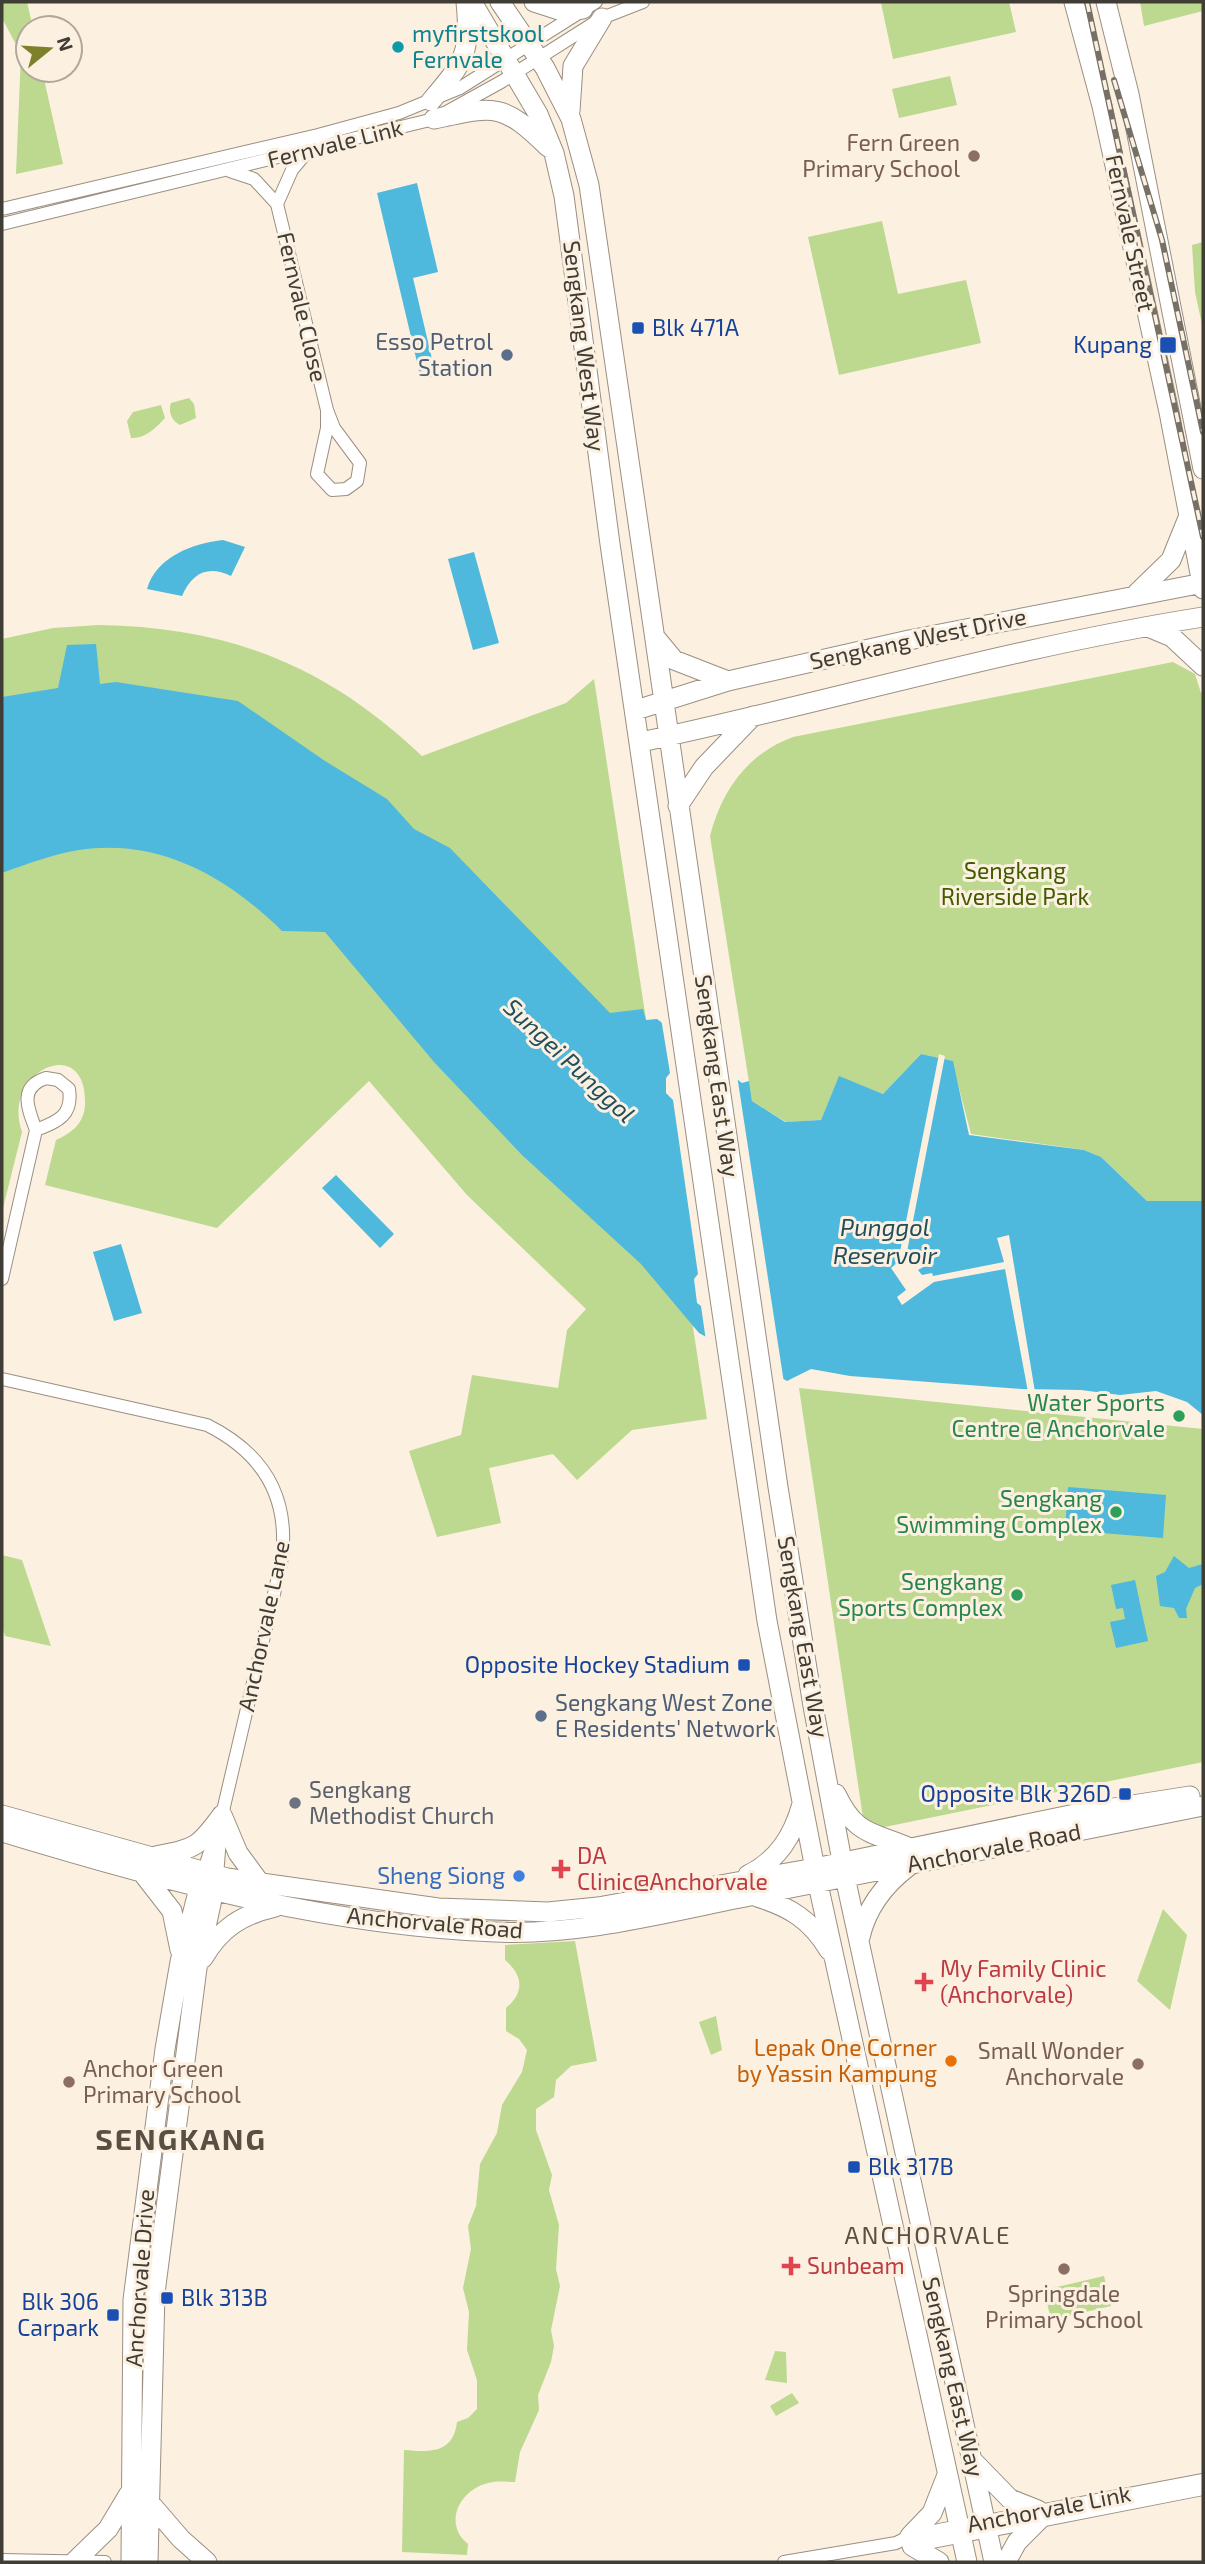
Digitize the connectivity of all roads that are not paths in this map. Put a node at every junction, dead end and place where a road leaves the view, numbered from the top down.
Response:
1 (466, 2) edge
2 (472, 2) edge
3 (500, 2) edge
4 (534, 2) edge
5 (643, 2) edge
6 (1074, 2) edge
7 (1106, 2) edge
8 (594, 10) edge
9 (533, 51) junction
10 (510, 66) junction
11 (432, 110) junction
12 (570, 120) junction
13 (309, 150) junction
14 (554, 153) junction
15 (230, 170) junction
16 (277, 204) junction
17 (2, 209) edge
18 (2, 224) edge
19 (327, 410) junction
20 (1203, 469) edge
21 (1190, 513) junction
22 (1203, 585) edge
23 (1136, 594) junction
24 (1203, 617) edge
25 (1145, 626) junction
26 (655, 636) junction
27 (1203, 666) edge
28 (728, 681) junction
29 (664, 702) junction
30 (636, 710) junction
31 (754, 715) junction
32 (668, 737) junction
33 (641, 743) junction
34 (679, 812) junction
35 (36, 1130) dead end
36 (2, 1279) edge
37 (2, 1379) edge
38 (827, 1776) junction
39 (1203, 1793) edge
40 (802, 1803) junction
41 (1203, 1806) edge
42 (2, 1815) edge
43 (222, 1815) junction
44 (2, 1832) edge
45 (155, 1856) junction
46 (911, 1856) junction
47 (844, 1869) junction
48 (144, 1875) junction
49 (817, 1876) junction
50 (742, 1879) junction
51 (208, 1882) junction
52 (260, 1883) junction
53 (753, 1896) junction
54 (279, 1906) junction
55 (860, 1941) junction
56 (835, 1959) junction
57 (188, 1965) junction
58 (972, 2459) junction
59 (948, 2471) junction
60 (1203, 2480) edge
61 (1203, 2489) edge
62 (131, 2490) junction
63 (150, 2503) junction
64 (1039, 2515) junction
65 (987, 2526) junction
66 (961, 2531) junction
67 (906, 2542) junction
68 (2, 2560) edge
69 (73, 2562) edge
70 (105, 2562) edge
71 (131, 2562) edge
72 (148, 2562) edge
73 (207, 2562) edge
74 (784, 2562) edge
75 (939, 2562) edge
76 (967, 2562) edge
77 (994, 2562) edge
78 (1006, 2562) edge

1 - 11 main road
2 - 10 main road, Sengkang West Way
3 - 9 main road, Sengkang West Way
4 - 8 main road
5 - 8 street, Fernvale Link
6 - 21 main road, Fernvale Street
7 - 20 main road, Fernvale Street
8 - 9 street, Fernvale Link
8 - 9 street, Fernvale Link
8 - 12 main road
9 - 10 street, Fernvale Link
9 - 12 main road, Sengkang West Way
10 - 11 street, Fernvale Link
10 - 11 street, Fernvale Link
10 - 14 main road, Sengkang West Way
11 - 13 street, Fernvale Link
11 - 14 main road
11 - 17 street, Fernvale Link
12 - 26 main road, Sengkang West Way
13 - 15 street, Fernvale Link
13 - 16 street, Fernvale Close
14 - 30 main road, Sengkang West Way
15 - 16 street, Fernvale Close
15 - 18 street, Fernvale Link
16 - 19 street, Fernvale Close
19 - 19 street, Fernvale Close
21 - 22 main road, Fernvale Street
21 - 23 main road
22 - 23 main road, Sengkang West Drive
23 - 28 main road, Sengkang West Drive
24 - 25 main road, Sengkang West Drive
25 - 27 main road
25 - 31 main road, Sengkang West Drive
26 - 28 main road
26 - 29 main road, Sengkang West Way
28 - 29 main road, Sengkang West Drive
29 - 30 main road, Sengkang West Drive
29 - 32 main road, Sengkang East Way
30 - 33 main road, Sengkang East Way
31 - 32 main road, Sengkang West Drive
31 - 34 main road
32 - 33 main road, Sengkang West Drive
32 - 34 main road, Sengkang East Way
33 - 40 main road, Sengkang East Way
34 - 38 main road, Sengkang East Way
35 - 36 street
37 - 43 street, Anchorvale Lane
38 - 46 main road
38 - 47 main road, Sengkang East Way
39 - 46 main road, Anchorvale Road
40 - 49 main road, Sengkang East Way
40 - 50 main road
41 - 46 main road, Anchorvale Road
42 - 45 main road, Anchorvale Road
43 - 45 main road
43 - 51 street, Anchorvale Lane
43 - 52 main road
44 - 48 main road, Anchorvale Road
45 - 51 main road, Anchorvale Road
46 - 47 main road, Anchorvale Road
46 - 55 main road
47 - 49 main road, Anchorvale Road
47 - 55 main road, Sengkang East Way
48 - 51 main road, Anchorvale Road
48 - 57 main road
49 - 50 main road, Anchorvale Road
49 - 53 main road, Anchorvale Road
49 - 56 main road, Sengkang East Way
50 - 52 main road, Anchorvale Road
51 - 52 main road, Anchorvale Road
51 - 54 main road, Anchorvale Road
51 - 57 main road, Anchorvale Drive
53 - 54 main road, Anchorvale Road
53 - 56 main road
54 - 57 main road
55 - 58 main road, Sengkang East Way
56 - 59 main road, Sengkang East Way
57 - 62 main road, Anchorvale Drive
57 - 63 main road, Anchorvale Drive
58 - 64 main road
58 - 65 main road, Sengkang East Way
59 - 66 main road, Sengkang East Way
59 - 67 main road
60 - 64 street, Anchorvale Link
61 - 64 street, Anchorvale Link
62 - 69 main road
62 - 71 main road, Anchorvale Drive
63 - 72 main road, Anchorvale Drive
63 - 73 main road
64 - 65 street, Anchorvale Link
64 - 78 main road
65 - 66 street, Anchorvale Link
65 - 77 main road, Sengkang East Way
66 - 67 street, Anchorvale Link
66 - 76 main road, Sengkang East Way
67 - 74 street, Anchorvale Link
67 - 75 main road
68 - 69 street
69 - 70 street

